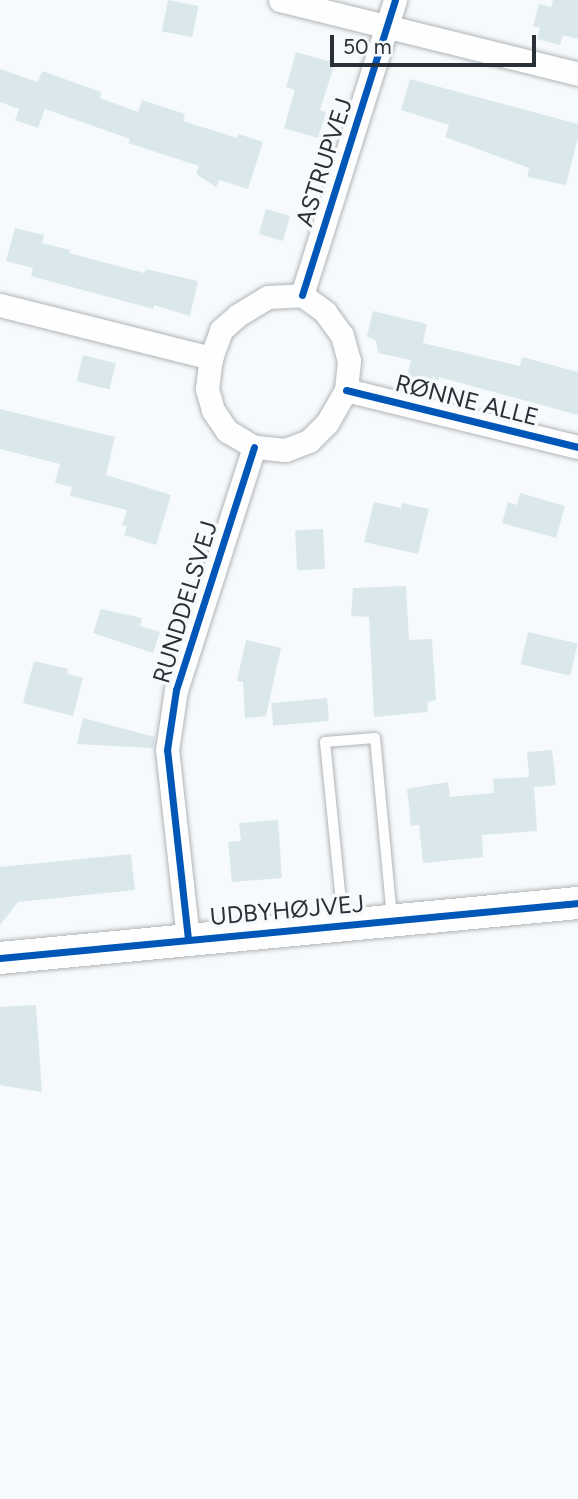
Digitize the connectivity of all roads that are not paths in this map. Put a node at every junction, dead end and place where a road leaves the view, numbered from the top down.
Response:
1 (280, 0) edge
2 (395, 0) edge
3 (386, 27) junction
4 (578, 74) edge
5 (302, 295) junction
6 (0, 305) edge
7 (211, 358) junction
8 (346, 390) junction
9 (254, 447) junction
10 (578, 447) edge
11 (578, 903) edge
12 (392, 920) junction
13 (343, 925) junction
14 (188, 939) junction
15 (0, 958) edge

1 - 3 street
2 - 3 street, ASTRUPVEJ
3 - 4 street
3 - 5 street, ASTRUPVEJ
5 - 7 street
5 - 8 street
6 - 7 street
7 - 9 street
8 - 9 street
8 - 10 street, RØNNE ALLE
9 - 14 street, RUNDDELSVEJ
11 - 12 street, UDBYHØJVEJ
12 - 13 street, UDBYHØJVEJ
12 - 13 lane
13 - 14 street, UDBYHØJVEJ
14 - 15 street, UDBYHØJVEJ

